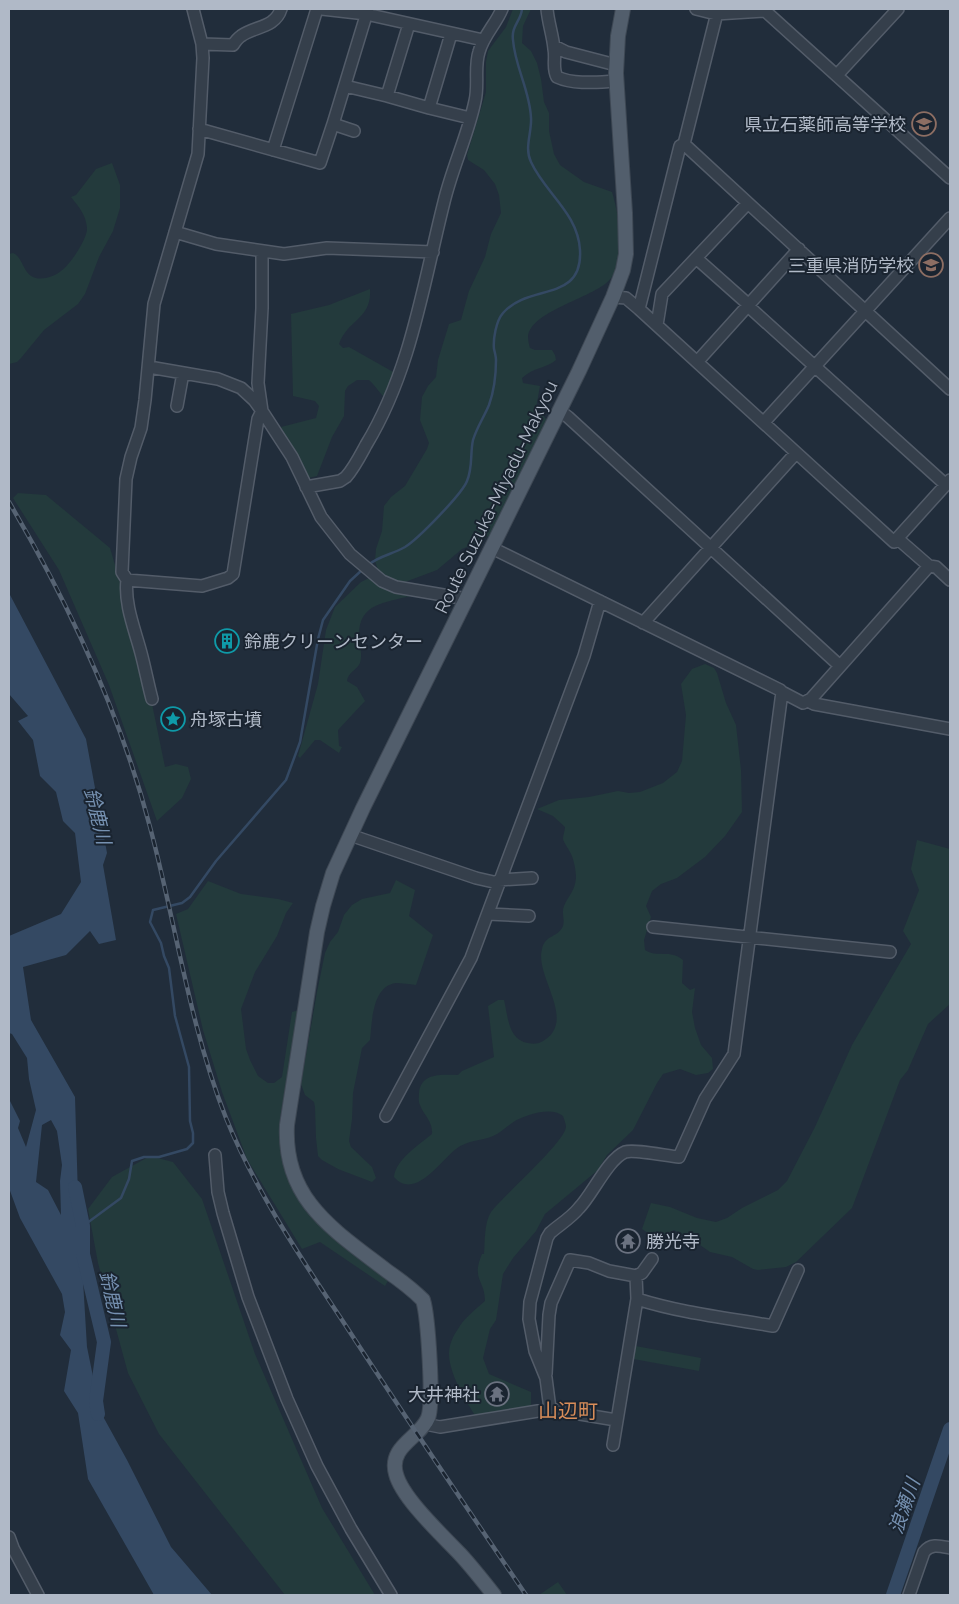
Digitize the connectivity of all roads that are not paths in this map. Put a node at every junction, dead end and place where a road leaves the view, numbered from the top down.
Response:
1 (193, 9) edge
2 (281, 9) edge
3 (317, 9) edge
4 (322, 9) edge
5 (502, 9) edge
6 (547, 9) edge
7 (623, 9) edge
8 (696, 9) edge
9 (898, 9) edge
10 (343, 10) edge
11 (764, 10) edge
12 (367, 11) edge
13 (717, 11) edge
14 (409, 24) junction
15 (450, 34) junction
16 (483, 40) junction
17 (202, 44) junction
18 (554, 46) junction
19 (616, 65) junction
20 (837, 75) junction
21 (616, 81) junction
22 (345, 86) junction
23 (387, 96) junction
24 (429, 108) junction
25 (470, 118) junction
26 (333, 124) junction
27 (199, 129) junction
28 (354, 131) dead end
29 (684, 144) junction
30 (273, 150) junction
31 (950, 178) edge
32 (748, 203) junction
33 (950, 218) edge
34 (175, 232) junction
35 (799, 249) junction
36 (262, 252) junction
37 (434, 252) junction
38 (696, 258) junction
39 (613, 297) junction
40 (748, 306) junction
41 (639, 309) junction
42 (866, 310) junction
43 (657, 325) junction
44 (696, 362) junction
45 (814, 366) junction
46 (149, 367) junction
47 (183, 373) junction
48 (950, 389) edge
49 (177, 406) dead end
50 (262, 411) junction
51 (560, 411) junction
52 (764, 422) junction
53 (796, 452) junction
54 (948, 483) edge
55 (306, 487) junction
56 (898, 538) junction
57 (492, 548) junction
58 (711, 548) junction
59 (929, 566) junction
60 (127, 580) junction
61 (950, 580) edge
62 (467, 599) junction
63 (600, 602) junction
64 (643, 623) junction
65 (840, 666) junction
66 (782, 692) junction
67 (152, 699) dead end
68 (808, 701) junction
69 (950, 729) edge
70 (350, 835) junction
71 (532, 878) dead end
72 (499, 882) junction
73 (488, 914) junction
74 (528, 916) dead end
75 (653, 927) dead end
76 (749, 936) junction
77 (890, 952) dead end
78 (386, 1116) dead end
79 (215, 1155) dead end
80 (652, 1259) dead end
81 (798, 1270) dead end
82 (636, 1276) junction
83 (637, 1299) junction
84 (546, 1378) junction
85 (550, 1409) junction
86 (616, 1420) junction
87 (425, 1424) junction
88 (613, 1445) dead end
89 (9, 1537) edge
90 (950, 1548) edge
91 (38, 1595) edge
92 (391, 1595) edge
93 (494, 1595) edge
94 (909, 1595) edge

1 - 17 street
2 - 17 street
3 - 30 street
4 - 10 street
5 - 16 street
6 - 18 street
7 - 19 main road, Route Suzuka-Miyadu-Makyou
8 - 13 street
9 - 20 street
10 - 12 street
11 - 13 street
11 - 20 street
12 - 14 street
12 - 22 street
13 - 29 street
14 - 15 street
14 - 23 street
15 - 16 street
15 - 24 street
16 - 25 street
17 - 27 street
18 - 19 street
18 - 21 street
19 - 21 main road, Route Suzuka-Miyadu-Makyou
20 - 31 street
21 - 39 main road, Route Suzuka-Miyadu-Makyou
22 - 23 street
22 - 26 street
23 - 24 street
24 - 25 street
25 - 37 street
26 - 28 street
26 - 30 street
27 - 30 street
27 - 34 street
29 - 32 street
29 - 41 street
32 - 35 street
32 - 38 street
33 - 42 street
34 - 36 street
34 - 46 street
35 - 40 street
35 - 42 street
36 - 37 street
36 - 50 street
37 - 55 street
38 - 40 street
38 - 43 street
39 - 41 street
39 - 51 main road, Route Suzuka-Miyadu-Makyou
40 - 44 street
40 - 45 street
41 - 43 street
42 - 45 street
42 - 48 street
43 - 44 street
44 - 52 street
45 - 52 street
45 - 54 street
46 - 47 street
46 - 60 street
47 - 49 street
47 - 50 street
50 - 55 street
50 - 60 street
51 - 57 main road, Route Suzuka-Miyadu-Makyou
51 - 58 street
52 - 53 street
53 - 56 street
53 - 58 street
54 - 56 street
55 - 62 street
56 - 59 street
57 - 62 main road, Route Suzuka-Miyadu-Makyou
57 - 63 street
58 - 64 street
58 - 65 street
59 - 61 street
59 - 65 street
60 - 67 street
62 - 70 main road, Route Suzuka-Miyadu-Makyou
63 - 64 street
63 - 72 street
64 - 66 street
65 - 68 street
66 - 68 street
66 - 76 street
68 - 69 street
70 - 72 street
70 - 87 main road, Route Suzuka-Miyadu-Makyou
71 - 72 street
72 - 73 street
73 - 74 street
73 - 78 street
75 - 76 street
76 - 77 street
76 - 84 street
79 - 92 street
80 - 82 street
81 - 83 street
82 - 83 street
82 - 84 street
83 - 86 street
84 - 85 street
85 - 86 street
85 - 87 street
86 - 88 street
87 - 93 main road
89 - 91 street
90 - 94 street

